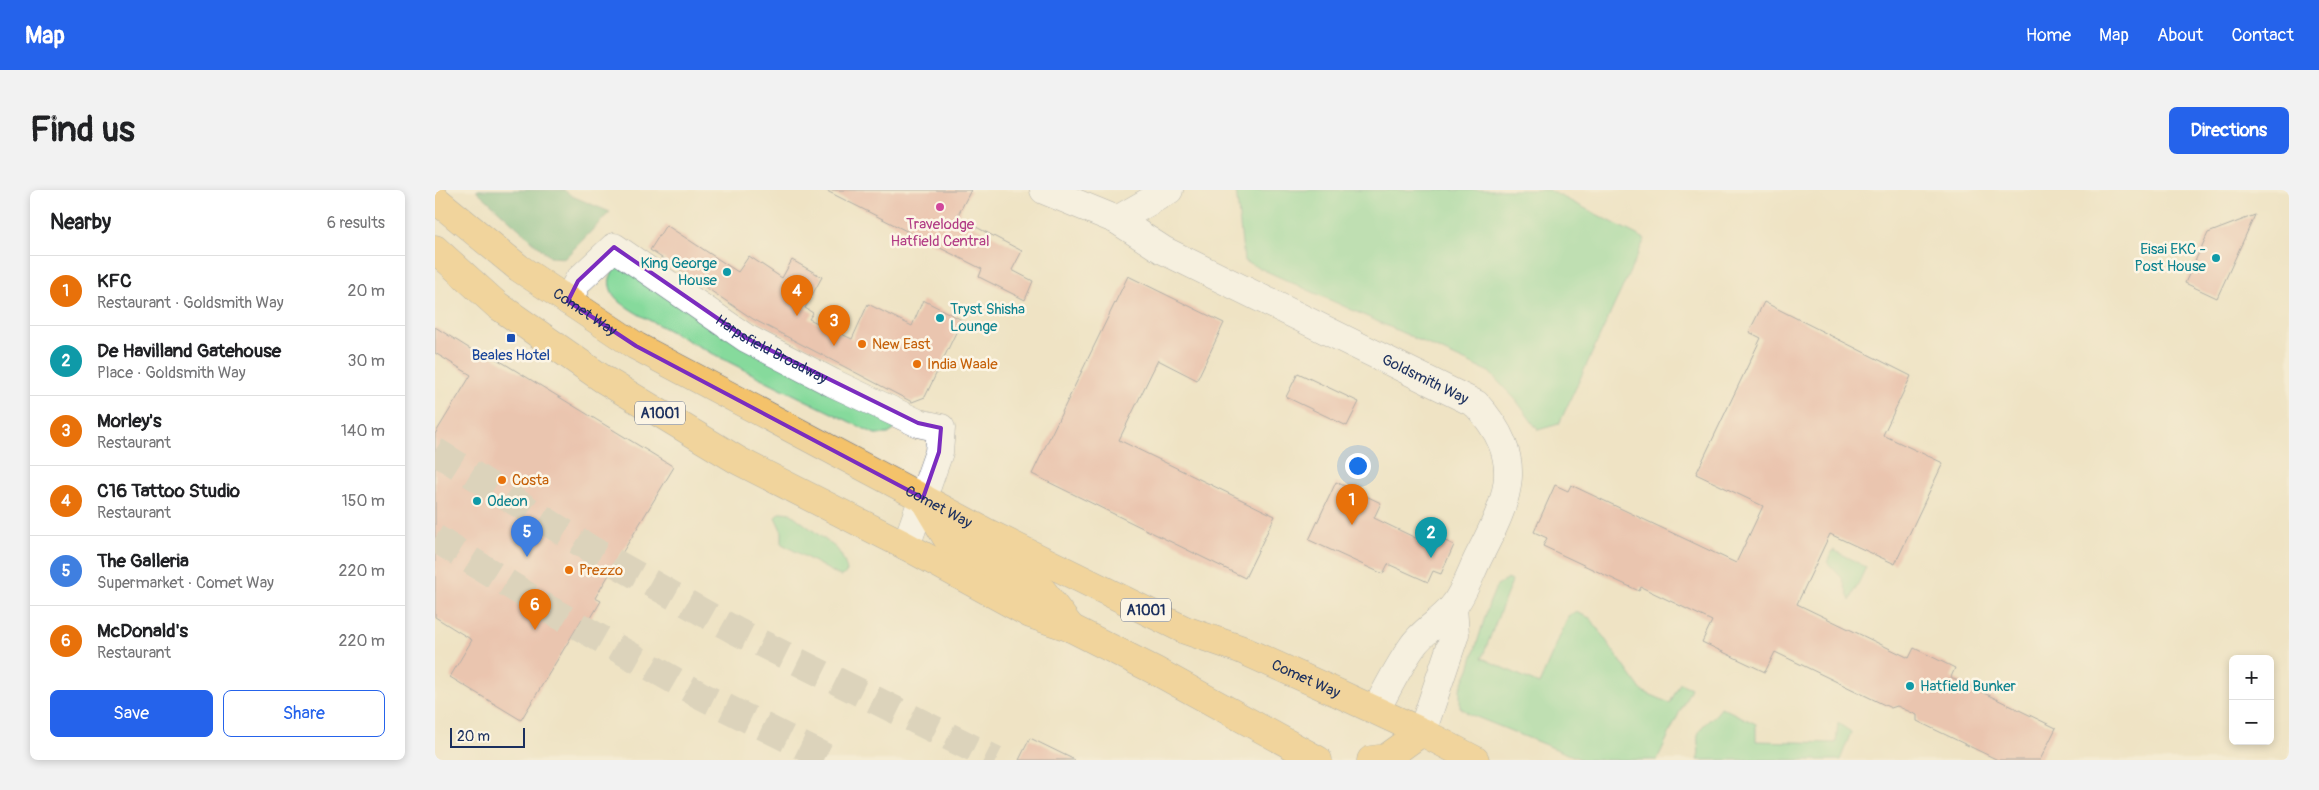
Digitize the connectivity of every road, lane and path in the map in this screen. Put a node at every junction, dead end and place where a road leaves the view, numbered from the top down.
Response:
1 (1044, 190) edge
2 (1169, 190) edge
3 (435, 198) edge
4 (1117, 220) junction
5 (435, 249) edge
6 (568, 302) junction
7 (923, 498) junction
8 (906, 546) junction
9 (1453, 607) junction
10 (1071, 628) junction
11 (1376, 710) junction
12 (1422, 732) junction
13 (1382, 759) edge
14 (1319, 760) edge
15 (1475, 760) edge

1 - 4 street, Goldsmith Way
2 - 4 street
3 - 6 main road, Comet Way / A1001
4 - 9 street, Goldsmith Way
5 - 8 main road, A1001
6 - 7 main road, Comet Way / A1001
6 - 7 street, Harpsfield Broadway
7 - 8 street
7 - 10 main road, A1001
7 - 11 main road, Comet Way / A1001
8 - 10 main road, A1001
9 - 11 street, Goldsmith Way
9 - 12 street
10 - 14 main road, A1001
11 - 12 main road, Comet Way / A1001
11 - 13 main road
12 - 13 main road
12 - 15 main road, Comet Way / A1001

